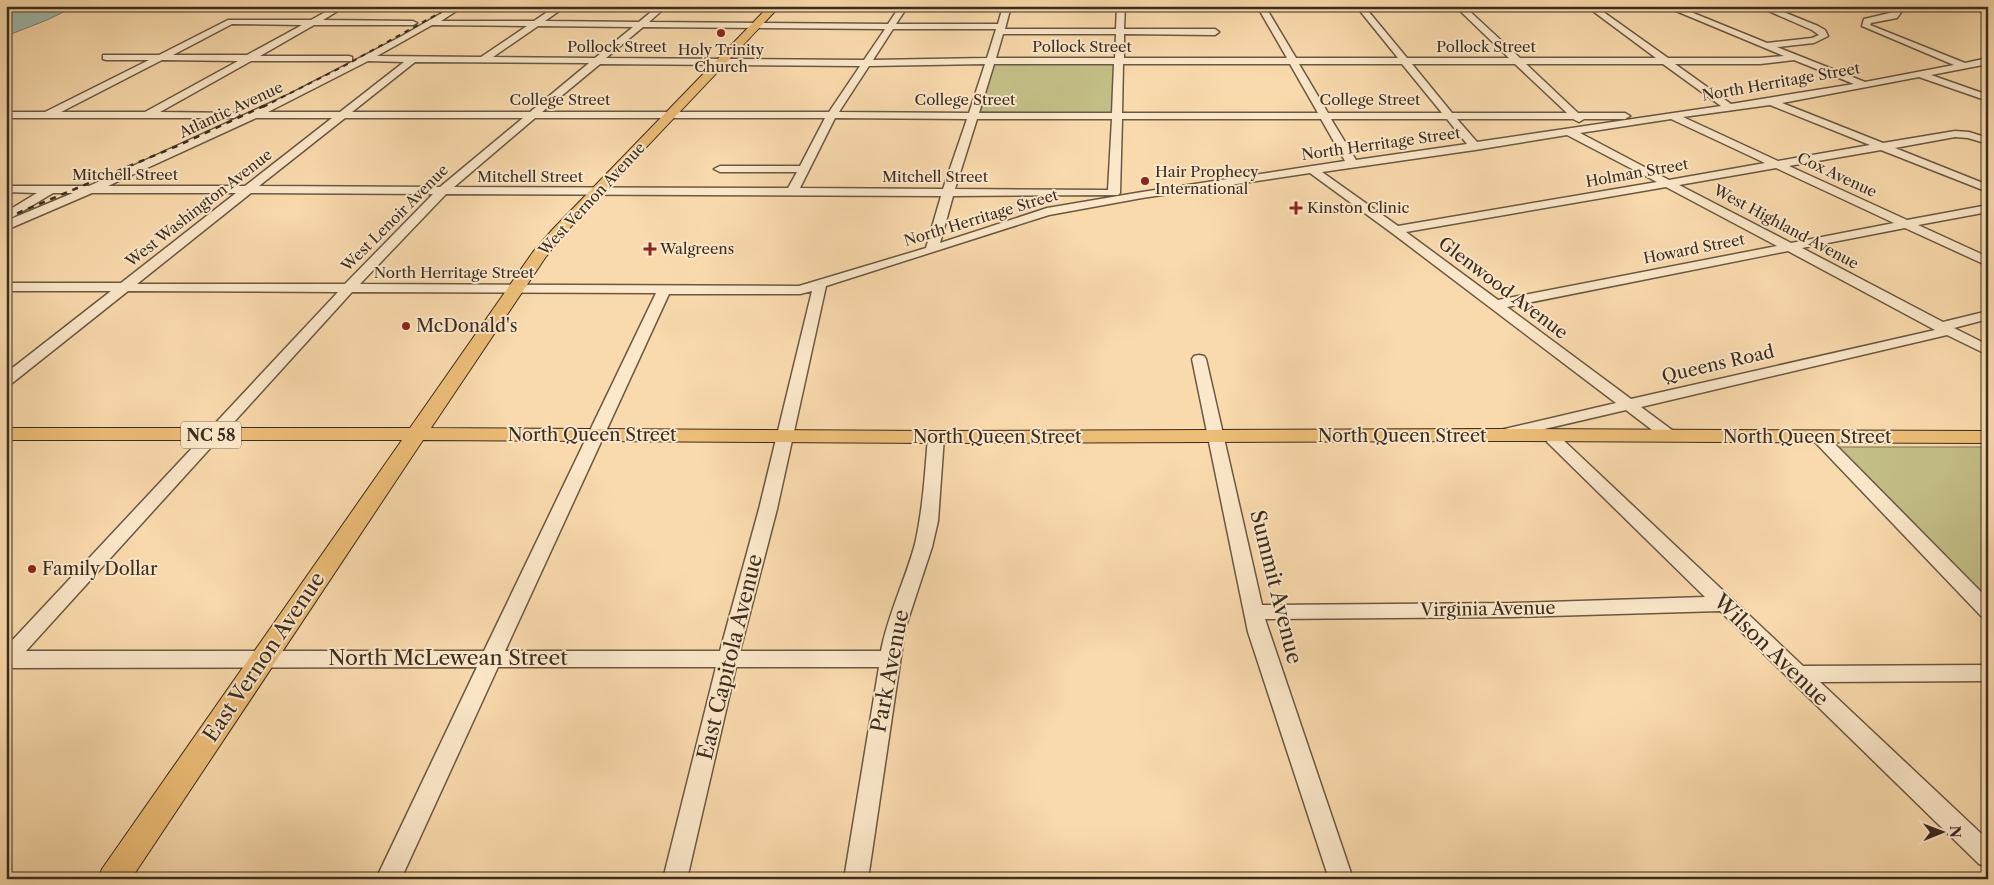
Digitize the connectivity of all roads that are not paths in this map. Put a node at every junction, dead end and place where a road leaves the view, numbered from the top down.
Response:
1 (342, 6) edge
2 (442, 6) edge
3 (460, 6) edge
4 (562, 6) edge
5 (664, 6) edge
6 (775, 6) edge
7 (904, 6) edge
8 (1007, 6) edge
9 (1121, 6) edge
10 (1261, 6) edge
11 (1360, 6) edge
12 (1459, 6) edge
13 (1590, 6) edge
14 (1668, 6) edge
15 (1761, 6) edge
16 (1889, 6) edge
17 (1971, 6) edge
18 (1988, 12) edge
19 (313, 22) junction
20 (413, 23) junction
21 (432, 23) junction
22 (536, 24) junction
23 (641, 24) junction
24 (756, 25) junction
25 (891, 26) junction
26 (1001, 29) junction
27 (1121, 32) junction
28 (1215, 32) dead end
29 (1766, 45) junction
30 (106, 57) dead end
31 (1794, 57) junction
32 (159, 58) junction
33 (250, 58) junction
34 (349, 59) junction
35 (369, 59) junction
36 (412, 60) junction
37 (483, 60) junction
38 (597, 61) junction
39 (990, 61) junction
40 (1120, 61) junction
41 (1293, 61) junction
42 (1405, 61) junction
43 (1517, 61) junction
44 (1665, 61) junction
45 (721, 62) junction
46 (868, 62) junction
47 (1984, 63) edge
48 (1964, 65) junction
49 (1918, 74) junction
50 (1864, 85) junction
51 (1988, 98) edge
52 (1770, 102) junction
53 (1730, 108) junction
54 (6, 115) edge
55 (234, 115) junction
56 (533, 115) junction
57 (670, 115) junction
58 (832, 115) junction
59 (973, 115) junction
60 (1117, 115) junction
61 (1324, 115) junction
62 (1450, 115) junction
63 (45, 116) junction
64 (147, 116) junction
65 (257, 116) junction
66 (341, 116) junction
67 (1575, 116) junction
68 (1673, 116) junction
69 (1589, 129) junction
70 (1570, 132) junction
71 (1988, 141) edge
72 (1475, 146) junction
73 (1883, 147) junction
74 (1353, 165) junction
75 (1778, 165) junction
76 (804, 168) junction
77 (720, 169) dead end
78 (1314, 171) junction
79 (1668, 183) junction
80 (6, 189) edge
81 (51, 189) junction
82 (72, 189) junction
83 (92, 189) junction
84 (1988, 189) edge
85 (247, 190) junction
86 (948, 191) junction
87 (441, 192) junction
88 (598, 192) junction
89 (792, 192) junction
90 (1114, 192) junction
91 (1142, 195) junction
92 (1988, 208) edge
93 (13, 213) dead end
94 (1907, 224) junction
95 (6, 226) edge
96 (1396, 230) junction
97 (1789, 247) junction
98 (932, 250) junction
99 (1988, 262) edge
100 (820, 285) junction
101 (6, 288) edge
102 (124, 288) junction
103 (348, 289) junction
104 (516, 289) junction
105 (664, 290) junction
106 (1494, 305) junction
107 (1988, 315) edge
108 (1944, 329) junction
109 (1988, 351) edge
110 (1199, 359) dead end
111 (6, 381) edge
112 (1629, 405) junction
113 (6, 434) edge
114 (596, 434) junction
115 (215, 435) junction
116 (416, 435) junction
117 (1497, 435) junction
118 (785, 436) junction
119 (1670, 436) junction
120 (936, 437) junction
121 (1217, 437) junction
122 (1819, 437) junction
123 (1988, 437) edge
124 (1555, 442) dead end
125 (1723, 604) junction
126 (1988, 611) edge
127 (1254, 612) junction
128 (264, 658) junction
129 (492, 658) junction
130 (728, 658) junction
131 (7, 659) edge
132 (890, 659) junction
133 (1988, 673) edge
134 (1796, 674) junction
135 (1988, 856) edge
136 (113, 879) edge
137 (388, 879) edge
138 (675, 879) edge
139 (856, 879) edge
140 (1341, 879) edge

1 - 19 street
2 - 20 street, Atlantic Avenue
3 - 21 street, Atlantic Avenue
4 - 22 street
5 - 23 street, West Lenoir Avenue
6 - 24 main road, West Vernon Avenue
7 - 25 street
8 - 26 street
9 - 27 street
10 - 41 street
11 - 42 street
12 - 43 street
13 - 44 street
14 - 29 street
15 - 29 street
16 - 48 street
17 - 18 street
19 - 20 street
19 - 32 street
19 - 33 street
20 - 34 street, Atlantic Avenue
21 - 22 street
21 - 35 street, Atlantic Avenue
22 - 23 street
22 - 37 street
23 - 24 street
23 - 38 street, West Lenoir Avenue
24 - 25 street
24 - 45 main road, West Vernon Avenue
25 - 26 street
25 - 46 street
26 - 27 street
26 - 39 street
27 - 28 street
27 - 40 street
29 - 31 street
30 - 32 street
31 - 44 street, Pollock Street
31 - 50 street
32 - 33 street
32 - 63 street
33 - 34 street
33 - 64 street
34 - 55 street, Atlantic Avenue
35 - 36 street, Pollock Street
35 - 65 street, Atlantic Avenue
36 - 37 street, Pollock Street
36 - 66 street, West Washington Avenue
37 - 38 street, Pollock Street
38 - 45 street, Pollock Street
38 - 56 street, West Lenoir Avenue
39 - 40 street, Pollock Street
39 - 46 street, Pollock Street
39 - 59 street
40 - 41 street, Pollock Street
40 - 60 street
41 - 42 street, Pollock Street
41 - 61 street
42 - 43 street, Pollock Street
42 - 62 street
43 - 44 street, Pollock Street
43 - 67 street
44 - 53 street
45 - 46 street, Pollock Street
45 - 57 main road, West Vernon Avenue
46 - 58 street
47 - 48 street, North Herritage Street
48 - 49 street, North Herritage Street
49 - 50 street, North Herritage Street
49 - 51 street
50 - 52 street, North Herritage Street
52 - 53 street, North Herritage Street
52 - 73 street
53 - 68 street, North Herritage Street
54 - 63 street
55 - 64 street
55 - 82 street, Atlantic Avenue
56 - 57 street, College Street
56 - 66 street, College Street
56 - 87 street, West Lenoir Avenue
57 - 58 street, College Street
57 - 88 main road, West Vernon Avenue
58 - 59 street, College Street
58 - 76 street
59 - 60 street, College Street
59 - 86 street
60 - 61 street, College Street
60 - 90 street
61 - 62 street, College Street
61 - 74 street
62 - 67 street, College Street
62 - 72 street
63 - 64 street
65 - 66 street, College Street
65 - 83 street, Atlantic Avenue
66 - 85 street, West Washington Avenue
67 - 68 street, College Street
67 - 69 street
68 - 69 street, North Herritage Street
68 - 75 street, Cox Avenue
69 - 70 street, North Herritage Street
70 - 72 street, North Herritage Street
70 - 79 street, West Highland Avenue
71 - 73 street
72 - 74 street, North Herritage Street
73 - 75 street, Holman Street
73 - 84 street
74 - 78 street, North Herritage Street
75 - 79 street, Holman Street
75 - 94 street, Cox Avenue
76 - 77 street
76 - 89 street
78 - 91 street, North Herritage Street
78 - 96 street, Glenwood Avenue
79 - 96 street, Holman Street
79 - 97 street, West Highland Avenue
80 - 81 street, Mitchell Street
81 - 82 street, Mitchell Street
81 - 93 street
82 - 83 street, Mitchell Street
83 - 85 street, Mitchell Street
83 - 95 street, Atlantic Avenue
85 - 87 street, Mitchell Street
85 - 102 street, West Washington Avenue
86 - 89 street, Mitchell Street
86 - 90 street, Mitchell Street
86 - 98 street
87 - 88 street, Mitchell Street
87 - 103 street, West Lenoir Avenue
88 - 89 street, Mitchell Street
88 - 104 main road, West Vernon Avenue
90 - 91 street, Mitchell Street
91 - 98 street, North Herritage Street
92 - 94 street, Howard Street
94 - 97 street, Howard Street
94 - 99 street, Cox Avenue
96 - 106 street, Glenwood Avenue
97 - 106 street, Howard Street
97 - 108 street, West Highland Avenue
98 - 100 street, North Herritage Street
100 - 105 street, North Herritage Street
100 - 118 street
101 - 102 street, North Herritage Street
102 - 103 street, North Herritage Street
102 - 111 street, West Washington Avenue
103 - 104 street, North Herritage Street
103 - 115 street, West Lenoir Avenue
104 - 105 street, North Herritage Street
104 - 116 main road, West Vernon Avenue
105 - 114 street
106 - 112 street, Glenwood Avenue
107 - 108 street, Queens Road
108 - 109 street, West Highland Avenue
108 - 112 street, Queens Road
110 - 121 street, Summit Avenue
112 - 117 street, Queens Road
112 - 119 street, Glenwood Avenue
113 - 115 main road, North Queen Street / NC 58
114 - 116 main road, North Queen Street / NC 58
114 - 118 main road, North Queen Street / NC 58
114 - 129 street
115 - 116 main road, North Queen Street / NC 58
115 - 131 street, West Lenoir Avenue
116 - 128 main road, East Vernon Avenue
117 - 119 main road, North Queen Street / NC 58
117 - 121 main road, North Queen Street / NC 58
118 - 120 main road, North Queen Street / NC 58
118 - 130 street, East Capitola Avenue
119 - 122 main road, North Queen Street / NC 58
120 - 121 main road, North Queen Street / NC 58
120 - 132 street, Park Avenue
121 - 127 street, Summit Avenue
122 - 123 main road, North Queen Street / NC 58
122 - 126 street
124 - 125 street, Wilson Avenue
125 - 127 street, Virginia Avenue
125 - 134 street, Wilson Avenue
127 - 140 street, Summit Avenue
128 - 129 street, North McLewean Street
128 - 131 street, North McLewean Street
128 - 136 main road, East Vernon Avenue
129 - 130 street, North McLewean Street
129 - 137 street
130 - 132 street, North McLewean Street
130 - 138 street, East Capitola Avenue
132 - 139 street, Park Avenue
133 - 134 street
134 - 135 street, Wilson Avenue

